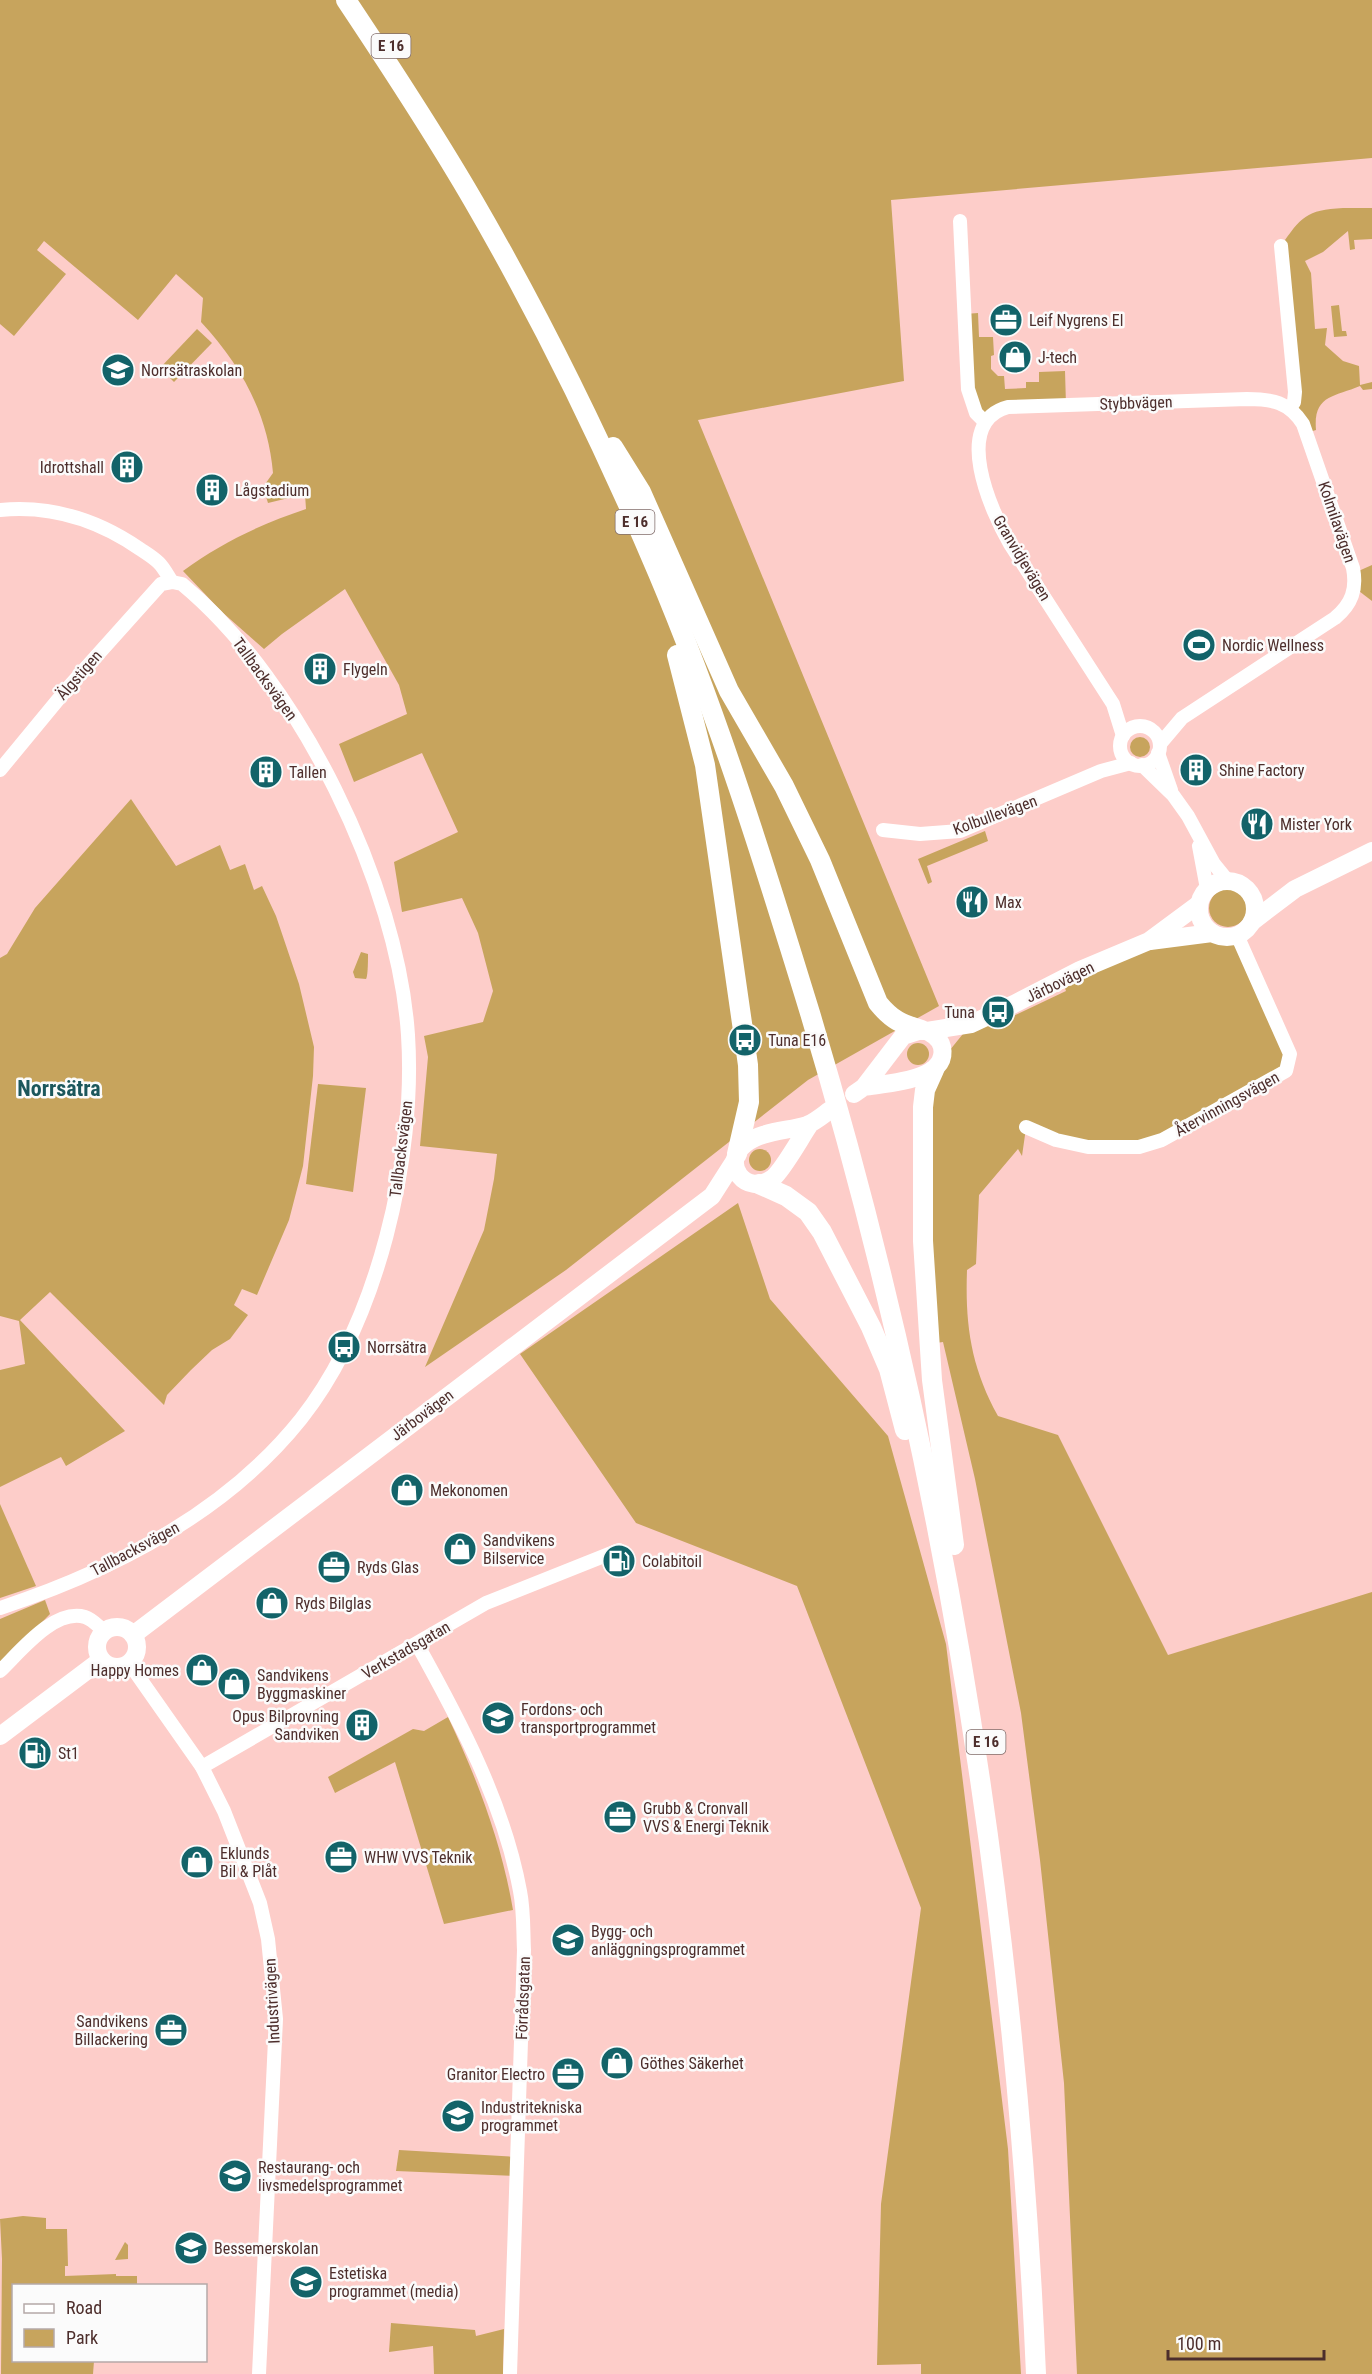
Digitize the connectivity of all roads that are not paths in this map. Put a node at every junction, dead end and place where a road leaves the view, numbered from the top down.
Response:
1 (346, 0) edge
2 (360, 0) edge
3 (960, 221) dead end
4 (1281, 246) dead end
5 (1290, 408) junction
6 (984, 421) junction
7 (613, 447) junction
8 (0, 510) edge
9 (659, 576) junction
10 (166, 583) junction
11 (1113, 704) junction
12 (1182, 718) junction
13 (1143, 726) junction
14 (1121, 741) junction
15 (1159, 748) junction
16 (1136, 764) junction
17 (0, 770) edge
18 (1101, 771) junction
19 (1173, 795) junction
20 (883, 830) dead end
21 (1194, 830) junction
22 (1372, 851) edge
23 (1227, 880) junction
24 (1295, 889) junction
25 (1251, 892) junction
26 (1203, 896) junction
27 (1253, 921) junction
28 (1212, 933) junction
29 (1237, 935) junction
30 (1149, 941) junction
31 (971, 1024) junction
32 (925, 1031) junction
33 (937, 1066) junction
34 (836, 1081) junction
35 (842, 1118) junction
36 (810, 1124) junction
37 (1026, 1127) dead end
38 (736, 1157) junction
39 (755, 1184) junction
40 (712, 1196) junction
41 (619, 1550) dead end
42 (954, 1578) junction
43 (0, 1608) edge
44 (104, 1630) junction
45 (133, 1635) junction
46 (417, 1644) junction
47 (101, 1660) junction
48 (129, 1663) junction
49 (0, 1671) edge
50 (0, 1736) edge
51 (202, 1767) junction
52 (259, 2374) edge
53 (510, 2374) edge
54 (1036, 2374) edge
55 (1046, 2374) edge

1 - 9 highway, E 16
2 - 7 highway, E 16
3 - 6 street
4 - 5 street
5 - 6 street, Stybbvägen
5 - 12 street, Kolmilavägen
6 - 11 street, Granvidjevägen
7 - 32 highway
7 - 34 highway, E 16
8 - 10 street, Tallbacksvägen
9 - 34 highway, E 16
9 - 38 highway
10 - 17 street, Älgstigen
10 - 43 street, Tallbacksvägen
11 - 13 street, Granvidjevägen
11 - 14 street, Granvidjevägen
12 - 13 street, Kolmilavägen
12 - 15 street, Kolmilavägen
13 - 14 street
13 - 15 street
14 - 16 street
14 - 18 street
15 - 16 street
15 - 19 street
16 - 18 street, Kolbullevägen
16 - 19 street
18 - 20 street, Kolbullevägen
19 - 21 street
21 - 23 street
21 - 26 street
22 - 24 main road
23 - 25 main road
23 - 26 main road
24 - 25 main road
24 - 27 main road
25 - 27 main road
26 - 28 main road
26 - 30 main road, Järbovägen
27 - 29 main road
28 - 29 main road
28 - 30 main road, Järbovägen
29 - 37 street, Återvinningsvägen
30 - 31 main road, Järbovägen
31 - 32 main road, Järbovägen
31 - 33 main road, Järbovägen
32 - 33 main road
32 - 33 main road, Järbovägen
33 - 42 highway
34 - 35 highway, E 16
35 - 36 main road, Järbovägen
35 - 42 highway, E 16
36 - 38 main road, Järbovägen
36 - 39 main road, Järbovägen
38 - 39 main road
38 - 40 main road, Järbovägen
39 - 40 main road, Järbovägen
39 - 42 highway
40 - 45 main road, Järbovägen
41 - 46 street, Verkstadsgatan
42 - 54 highway, E 16
42 - 55 highway, E 16
44 - 45 main road
44 - 47 main road
44 - 49 street
45 - 48 main road
46 - 51 street, Verkstadsgatan
46 - 53 street, Förrådsgatan
47 - 48 main road
47 - 50 main road
48 - 51 street, Industrivägen
51 - 52 street, Industrivägen

